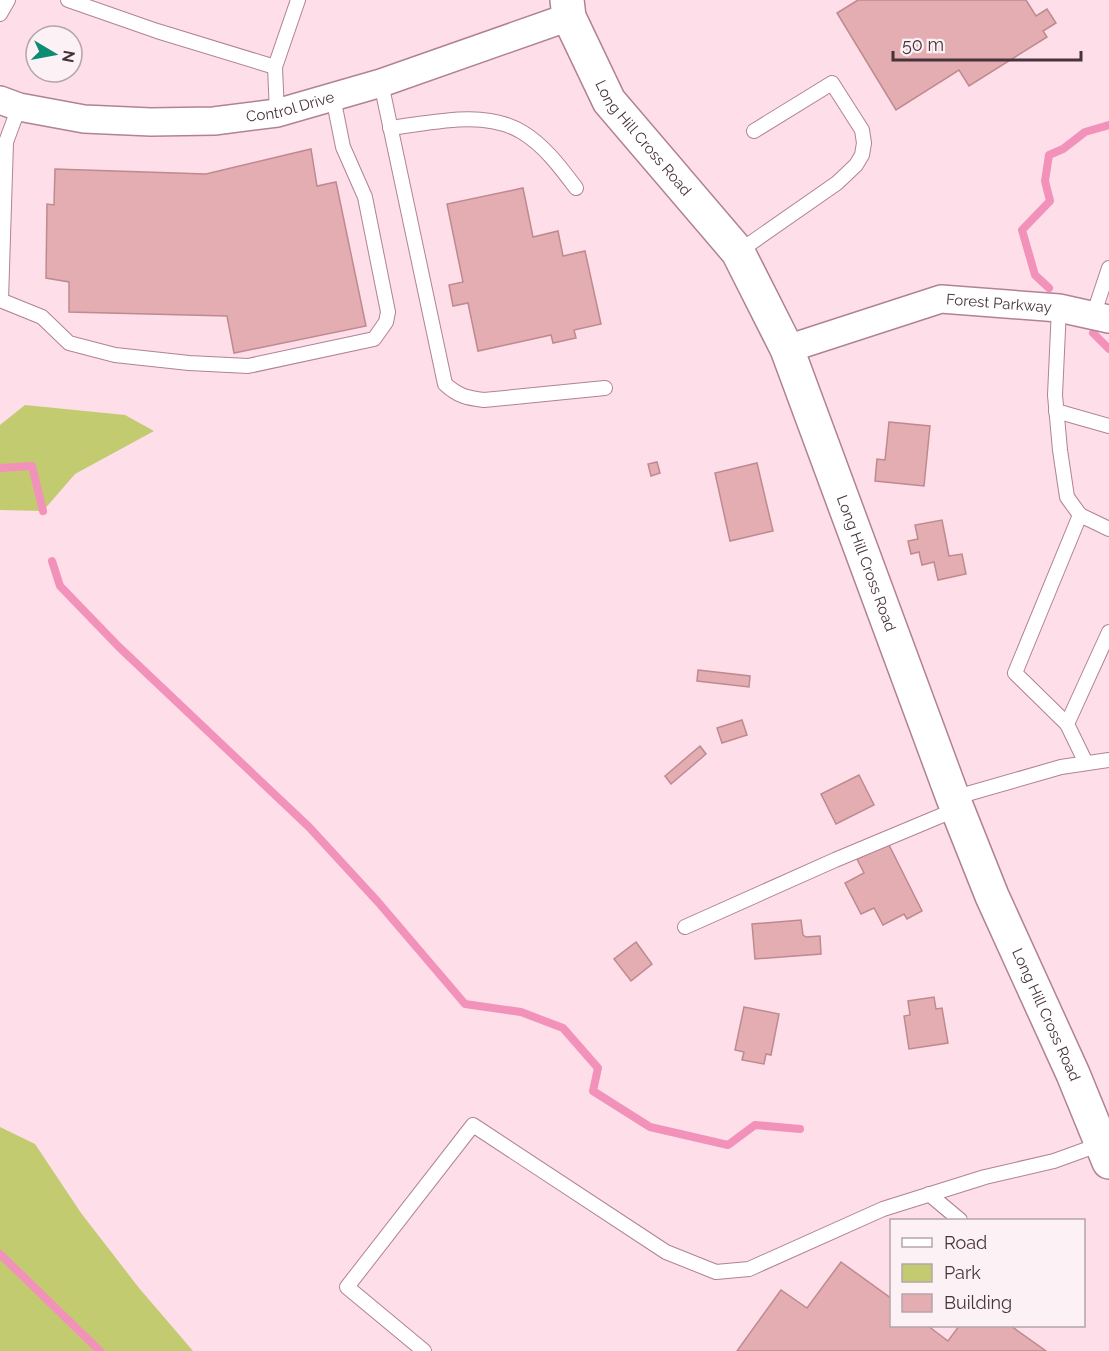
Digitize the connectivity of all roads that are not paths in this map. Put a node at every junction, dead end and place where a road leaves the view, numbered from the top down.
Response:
1 (8, 0) edge
2 (68, 0) edge
3 (298, 0) edge
4 (568, 9) edge
5 (0, 14) edge
6 (275, 67) junction
7 (381, 83) junction
8 (333, 97) junction
9 (9, 104) edge
10 (277, 113) junction
11 (390, 128) junction
12 (754, 131) dead end
13 (576, 188) dead end
14 (738, 252) junction
15 (1109, 268) edge
16 (1, 300) edge
17 (1059, 309) junction
18 (1101, 317) edge
19 (787, 349) junction
20 (605, 388) dead end
21 (1056, 411) junction
22 (1109, 426) edge
23 (1080, 515) junction
24 (1109, 529) edge
25 (1109, 632) edge
26 (1067, 724) junction
27 (1109, 760) edge
28 (1086, 763) junction
29 (955, 803) junction
30 (685, 927) dead end
31 (1105, 1153) edge
32 (929, 1194) junction
33 (958, 1219) edge
34 (424, 1351) edge

1 - 5 lane
2 - 6 lane
3 - 6 lane
4 - 7 street, Control Drive
4 - 14 street, Long Hill Cross Road
6 - 10 lane
7 - 8 street, Control Drive
7 - 11 lane
8 - 10 street, Control Drive
8 - 16 lane
9 - 10 street, Control Drive
9 - 16 lane
11 - 13 lane
11 - 20 lane
12 - 14 lane
14 - 19 street, Long Hill Cross Road
15 - 18 lane
17 - 18 street, Forest Parkway
17 - 19 street, Forest Parkway
17 - 21 lane
19 - 29 street, Long Hill Cross Road
21 - 22 lane
21 - 23 lane
23 - 24 lane
23 - 26 lane
25 - 26 lane
26 - 28 lane
27 - 28 lane
28 - 29 lane
29 - 30 lane
29 - 31 street, Long Hill Cross Road
31 - 32 lane
32 - 33 lane
32 - 34 lane

